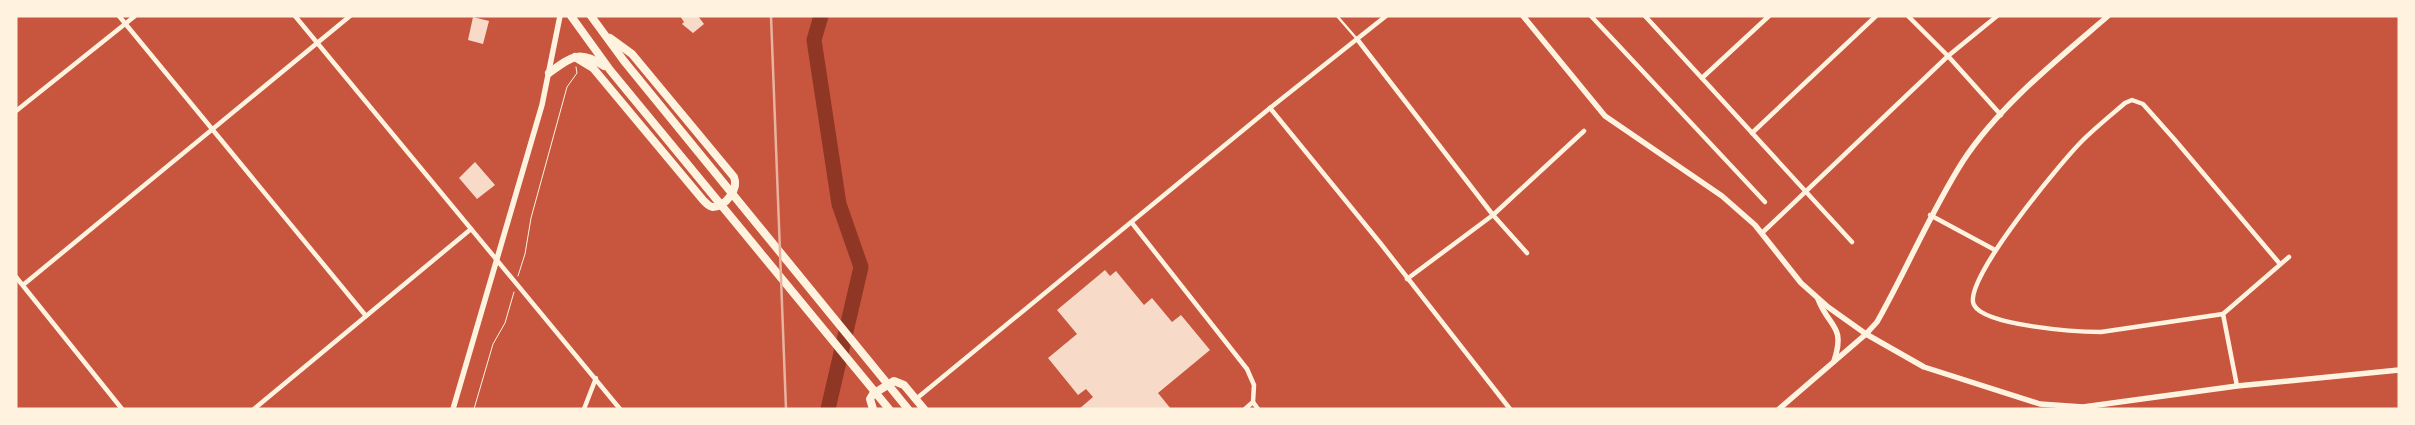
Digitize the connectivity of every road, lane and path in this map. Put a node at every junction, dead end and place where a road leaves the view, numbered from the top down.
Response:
1 (119, 16) edge
2 (135, 16) edge
3 (295, 16) edge
4 (350, 16) edge
5 (560, 16) edge
6 (571, 16) edge
7 (590, 16) edge
8 (1337, 16) edge
9 (1386, 16) edge
10 (1523, 16) edge
11 (1591, 16) edge
12 (1645, 16) edge
13 (1769, 16) edge
14 (1876, 16) edge
15 (1908, 16) edge
16 (1997, 16) edge
17 (2096, 16) edge
18 (2108, 16) edge
19 (2101, 22) junction
20 (126, 24) junction
21 (602, 33) junction
22 (1357, 39) junction
23 (317, 43) junction
24 (1948, 56) junction
25 (575, 61) junction
26 (610, 70) junction
27 (549, 73) junction
28 (1702, 78) junction
29 (1270, 108) junction
30 (16, 112) edge
31 (2001, 115) junction
32 (212, 131) junction
33 (1584, 131) dead end
34 (1752, 133) junction
35 (1806, 192) junction
36 (1765, 202) dead end
37 (1493, 214) junction
38 (1930, 215) junction
39 (1132, 223) junction
40 (471, 229) junction
41 (1762, 233) junction
42 (1852, 242) dead end
43 (1995, 250) junction
44 (1527, 253) dead end
45 (2289, 256) dead end
46 (497, 260) junction
47 (2280, 264) junction
48 (519, 274) dead end
49 (16, 277) edge
50 (1407, 279) junction
51 (24, 286) junction
52 (514, 292) dead end
53 (1817, 297) junction
54 (2223, 314) junction
55 (366, 316) junction
56 (1866, 334) junction
57 (1833, 363) junction
58 (2399, 370) edge
59 (596, 378) junction
60 (2237, 386) junction
61 (916, 400) junction
62 (1252, 402) junction
63 (122, 409) edge
64 (254, 409) edge
65 (454, 409) edge
66 (474, 409) edge
67 (584, 409) edge
68 (620, 409) edge
69 (872, 409) edge
70 (889, 409) edge
71 (908, 409) edge
72 (924, 409) edge
73 (1245, 409) edge
74 (1258, 409) edge
75 (1510, 409) edge
76 (1779, 409) edge

1 - 20 street
2 - 20 street
3 - 23 street
4 - 23 street
5 - 27 street
6 - 26 main road
7 - 21 main road
8 - 22 lane
9 - 22 street
10 - 41 street
11 - 36 street
12 - 28 street
13 - 28 street
14 - 34 street
15 - 24 street
16 - 24 street
17 - 19 street
18 - 19 street
19 - 31 street
20 - 30 street
20 - 32 street
21 - 25 main road
21 - 71 main road
22 - 29 street
22 - 37 street
23 - 32 street
23 - 40 street
24 - 31 street
24 - 35 street
25 - 26 main road
25 - 27 main road
25 - 48 path
26 - 70 main road
27 - 46 street
28 - 34 street
29 - 39 street
29 - 50 street
31 - 38 street
32 - 51 street
32 - 55 street
33 - 37 street
34 - 35 street
35 - 41 street
35 - 42 street
37 - 44 street
37 - 50 street
38 - 43 street
38 - 56 street
39 - 61 street
39 - 62 street
40 - 46 street
40 - 55 street
41 - 53 street
43 - 47 street
43 - 54 street
45 - 47 street
46 - 59 street
46 - 65 street
47 - 54 street
49 - 51 street
50 - 75 street
51 - 63 street
52 - 66 path
53 - 56 street
53 - 57 street
54 - 60 street
55 - 64 street
56 - 57 street
56 - 60 street
57 - 76 street
58 - 60 street
59 - 67 street
59 - 68 street
61 - 69 main road
61 - 72 main road
62 - 73 street
62 - 74 street

